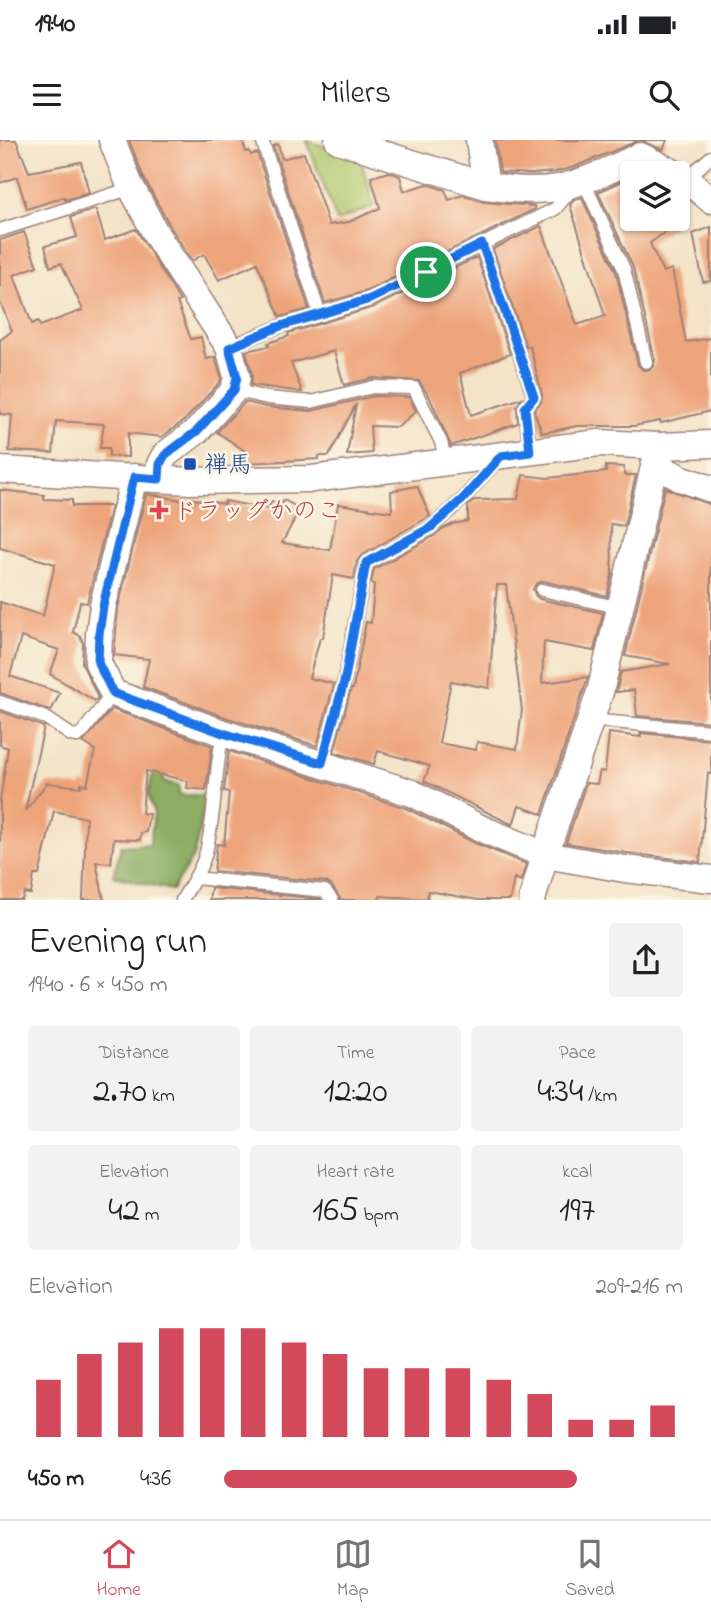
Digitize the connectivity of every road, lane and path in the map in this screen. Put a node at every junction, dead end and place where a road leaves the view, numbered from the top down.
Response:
1 (112, 140) edge
2 (262, 140) edge
3 (338, 140) edge
4 (479, 140) edge
5 (637, 148) edge
6 (711, 157) edge
7 (656, 161) edge
8 (690, 169) edge
9 (581, 181) junction
10 (690, 184) edge
11 (486, 186) junction
12 (132, 188) junction
13 (711, 200) edge
14 (0, 230) edge
15 (482, 244) junction
16 (320, 315) junction
17 (229, 348) junction
18 (646, 362) dead end
19 (234, 390) junction
20 (711, 444) edge
21 (530, 452) junction
22 (501, 456) junction
23 (657, 456) junction
24 (446, 463) junction
25 (0, 470) edge
26 (147, 478) junction
27 (711, 489) edge
28 (542, 590) dead end
29 (621, 608) junction
30 (113, 693) junction
31 (0, 702) edge
32 (590, 720) junction
33 (711, 731) edge
34 (223, 733) junction
35 (322, 763) junction
36 (545, 855) junction
37 (195, 878) junction
38 (711, 879) edge
39 (182, 900) edge
40 (332, 900) edge
41 (532, 900) edge

1 - 12 street
2 - 16 lane
3 - 11 street
4 - 11 street
5 - 7 street
5 - 9 street
6 - 8 lane
9 - 11 street
9 - 15 lane
9 - 18 lane
10 - 13 street
12 - 14 lane
12 - 17 street
15 - 16 lane
15 - 21 lane
16 - 17 lane
17 - 19 street
19 - 24 lane
19 - 26 street
20 - 23 street
21 - 22 street
21 - 23 street
22 - 24 street
22 - 35 lane
23 - 27 street
23 - 29 street
24 - 26 street
25 - 26 street
26 - 30 street
28 - 29 lane
29 - 32 street
30 - 31 lane
30 - 34 street
32 - 33 lane
32 - 36 street
34 - 35 street
34 - 37 lane
35 - 36 street
36 - 38 street
36 - 41 street
37 - 39 lane
37 - 40 lane

